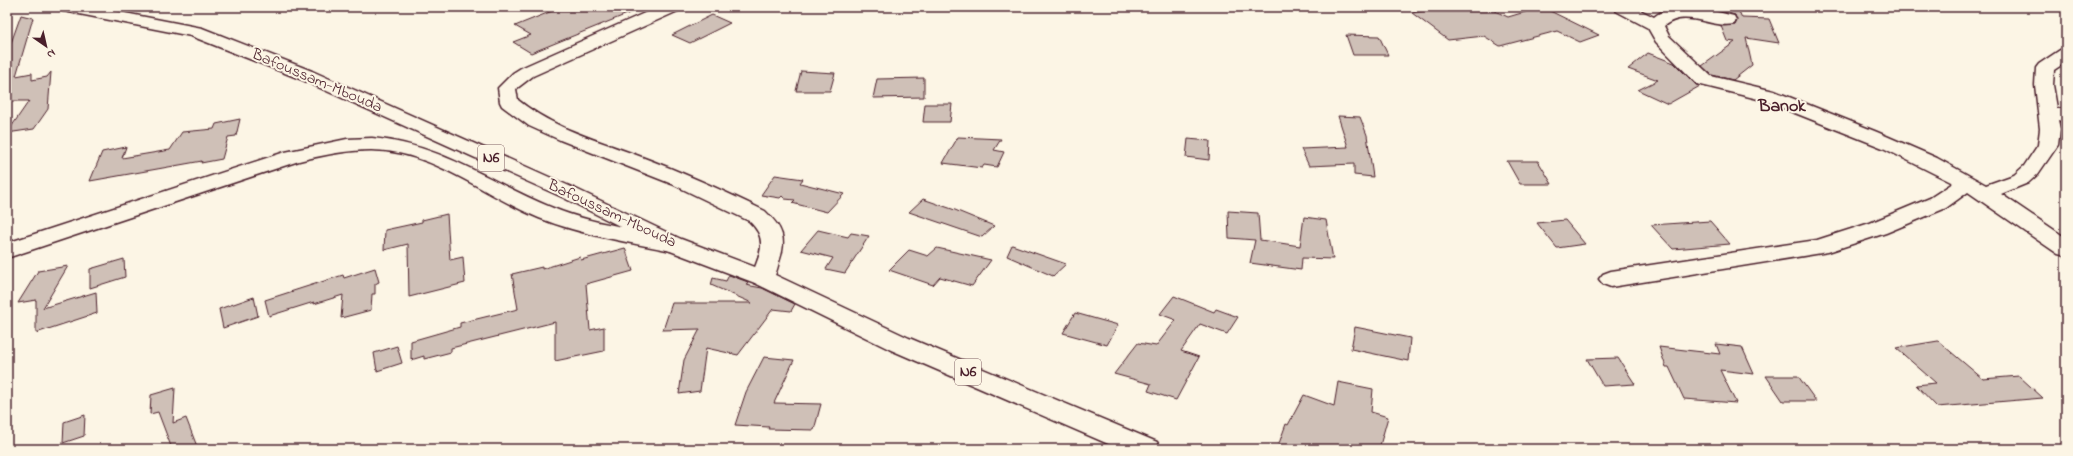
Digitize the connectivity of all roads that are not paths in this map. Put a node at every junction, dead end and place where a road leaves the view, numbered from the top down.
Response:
1 (69, 7) edge
2 (672, 7) edge
3 (1622, 7) edge
4 (1728, 20) dead end
5 (1655, 25) junction
6 (2066, 54) edge
7 (2047, 111) junction
8 (2066, 116) edge
9 (2058, 136) edge
10 (1976, 187) junction
11 (673, 244) junction
12 (2066, 249) edge
13 (7, 251) edge
14 (763, 278) junction
15 (1611, 279) dead end
16 (1147, 449) edge

1 - 11 main road, Bafoussam-Mbouda / N6
2 - 14 main road
3 - 5 main road
4 - 5 main road
5 - 10 main road
6 - 7 main road
7 - 8 main road
7 - 9 main road
9 - 10 main road
10 - 12 main road
10 - 15 main road
11 - 13 main road
11 - 14 main road, Bafoussam-Mbouda / N6
14 - 16 main road, Bafoussam-Mbouda / N6

